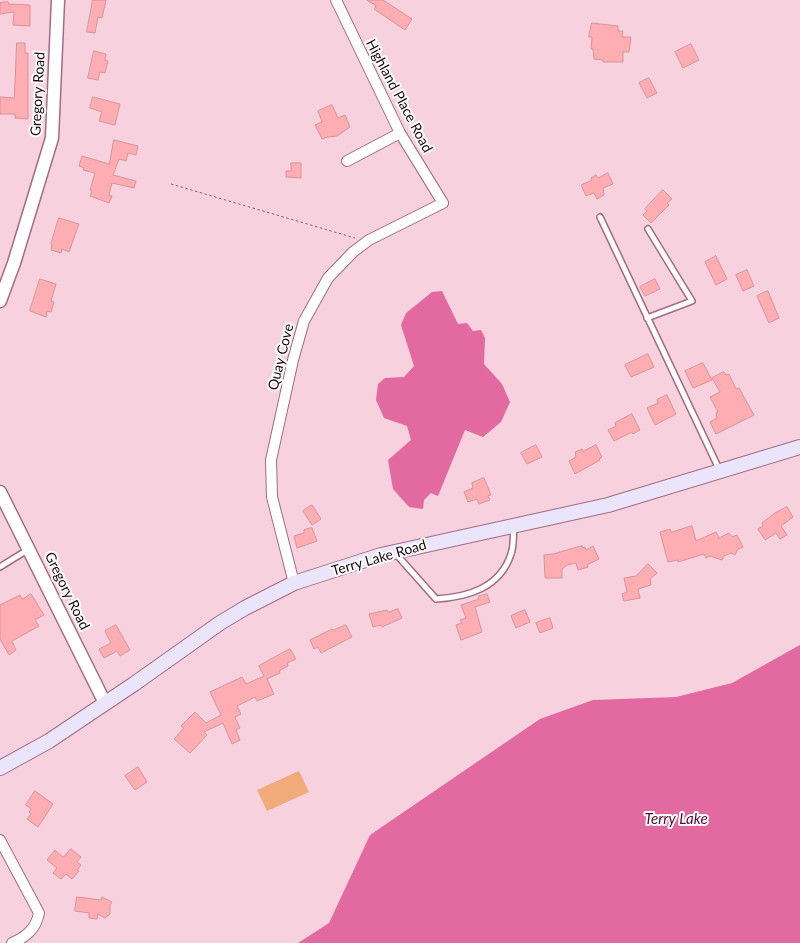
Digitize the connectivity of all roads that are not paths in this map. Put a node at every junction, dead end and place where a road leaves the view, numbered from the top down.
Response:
1 (58, 0) edge
2 (336, 0) edge
3 (400, 133) junction
4 (347, 161) dead end
5 (443, 203) joint
6 (600, 217) dead end
7 (648, 230) dead end
8 (0, 302) edge
9 (647, 318) junction
10 (800, 448) edge
11 (720, 472) junction
12 (0, 492) edge
13 (514, 526) junction
14 (30, 549) junction
15 (394, 552) junction
16 (0, 567) edge
17 (294, 583) junction
18 (105, 703) junction
19 (0, 768) edge
20 (0, 840) edge
21 (12, 943) edge

1 - 8 street, Gregory Road
2 - 3 street, Highland Place Road
3 - 4 street
3 - 5 street, Highland Place Road
5 - 17 street, Quay Cove
6 - 9 lane
7 - 9 lane
9 - 11 lane
10 - 11 main road, Terry Lake Road
11 - 13 main road, Terry Lake Road
12 - 14 street, Gregory Road
13 - 15 main road, Terry Lake Road
13 - 15 lane
14 - 16 lane
14 - 18 street, Gregory Road
15 - 17 main road, Terry Lake Road
17 - 18 main road, Terry Lake Road
18 - 19 main road, Terry Lake Road
20 - 21 street

